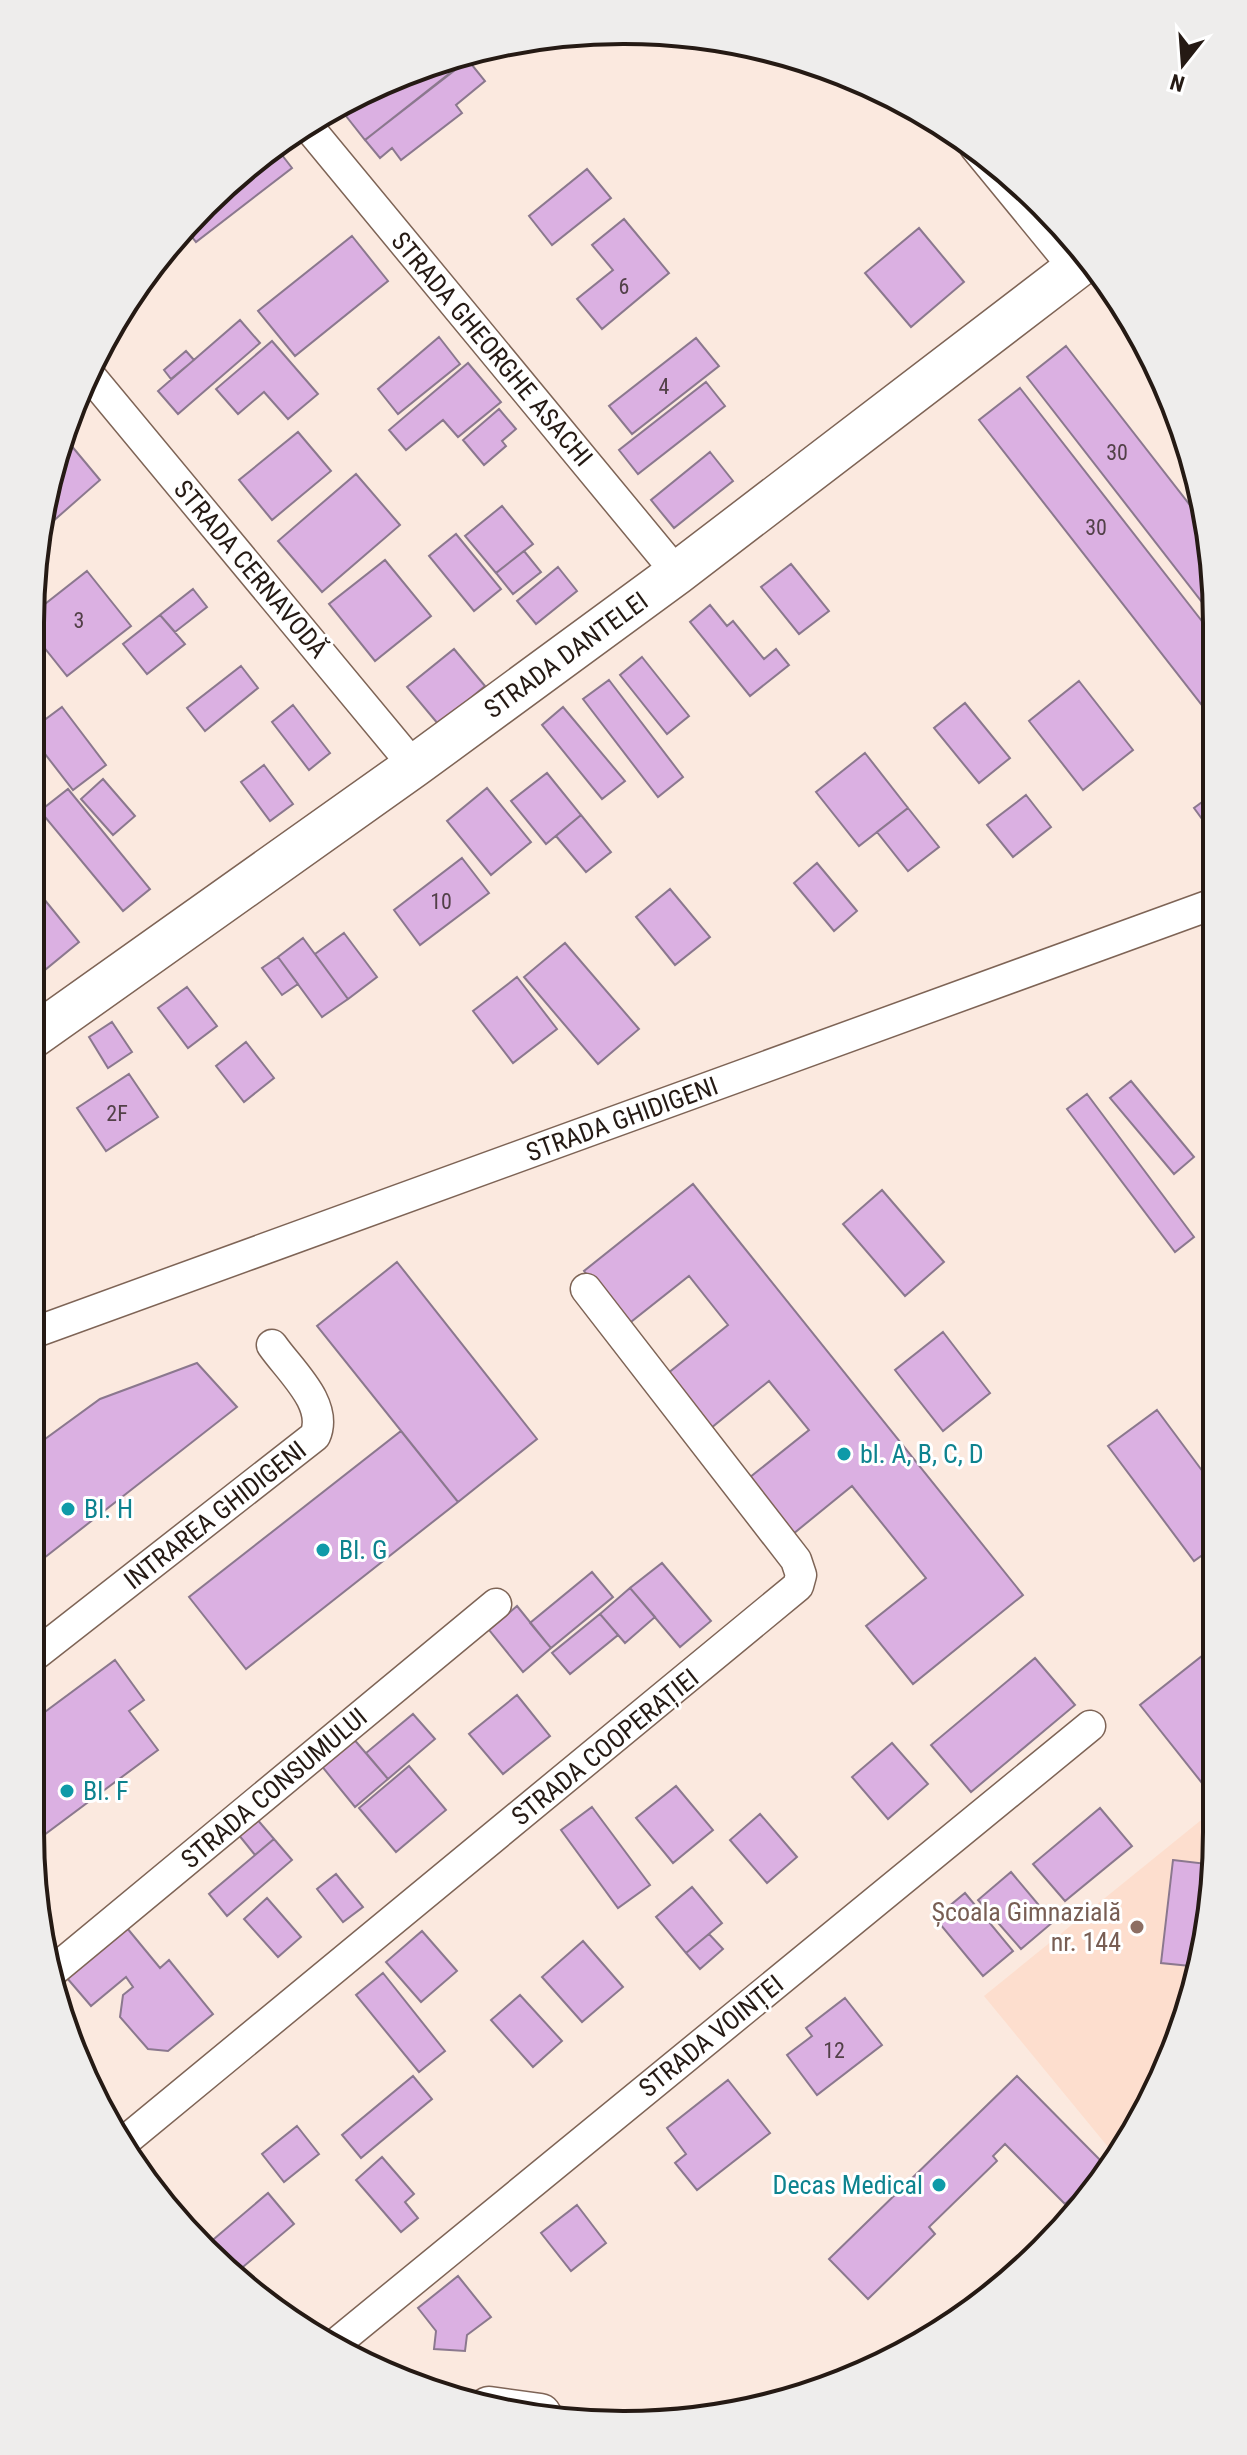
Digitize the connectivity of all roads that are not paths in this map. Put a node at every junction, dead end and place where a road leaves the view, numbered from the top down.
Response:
1 (314, 134) edge
2 (1079, 266) edge
3 (96, 383) edge
4 (677, 573) junction
5 (414, 766) junction
6 (1203, 908) edge
7 (44, 1024) edge
8 (586, 1289) dead end
9 (44, 1329) edge
10 (272, 1345) dead end
11 (496, 1604) dead end
12 (44, 1648) edge
13 (1090, 1726) dead end
14 (60, 1965) edge
15 (131, 2136) edge
16 (343, 2338) edge

1 - 4 street, STRADA GHEORGHE ASACHI
2 - 4 street, STRADA DANTELEI
3 - 5 street, STRADA CERNAVODĂ
4 - 5 street, STRADA DANTELEI
5 - 7 street, STRADA DANTELEI
6 - 9 street, STRADA GHIDIGENI
8 - 15 street, STRADA COOPERAȚIEI
10 - 12 street, INTRAREA GHIDIGENI
11 - 14 street, STRADA CONSUMULUI
13 - 16 street, STRADA VOINȚEI

